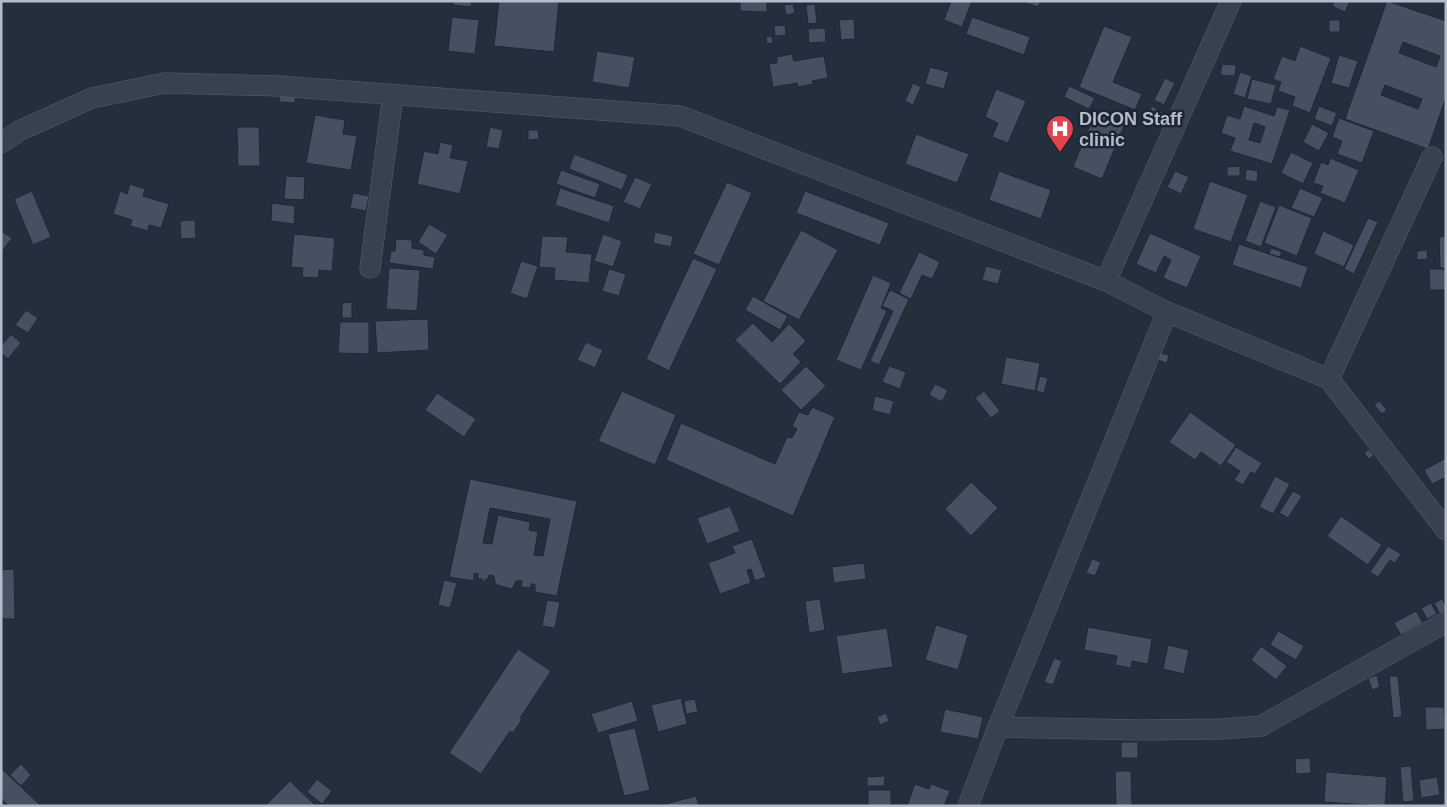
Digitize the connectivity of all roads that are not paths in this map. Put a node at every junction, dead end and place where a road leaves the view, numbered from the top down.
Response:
1 (1231, 1) edge
2 (393, 94) junction
3 (1, 143) edge
4 (1432, 157) dead end
5 (370, 268) dead end
6 (1106, 281) junction
7 (1167, 312) junction
8 (1329, 379) junction
9 (1446, 530) edge
10 (1446, 622) edge
11 (998, 727) junction
12 (968, 806) edge

1 - 6 street
2 - 3 street
2 - 5 street
2 - 6 street
4 - 8 street
6 - 7 street
7 - 8 street
7 - 11 street
8 - 9 street
10 - 11 street
11 - 12 street

